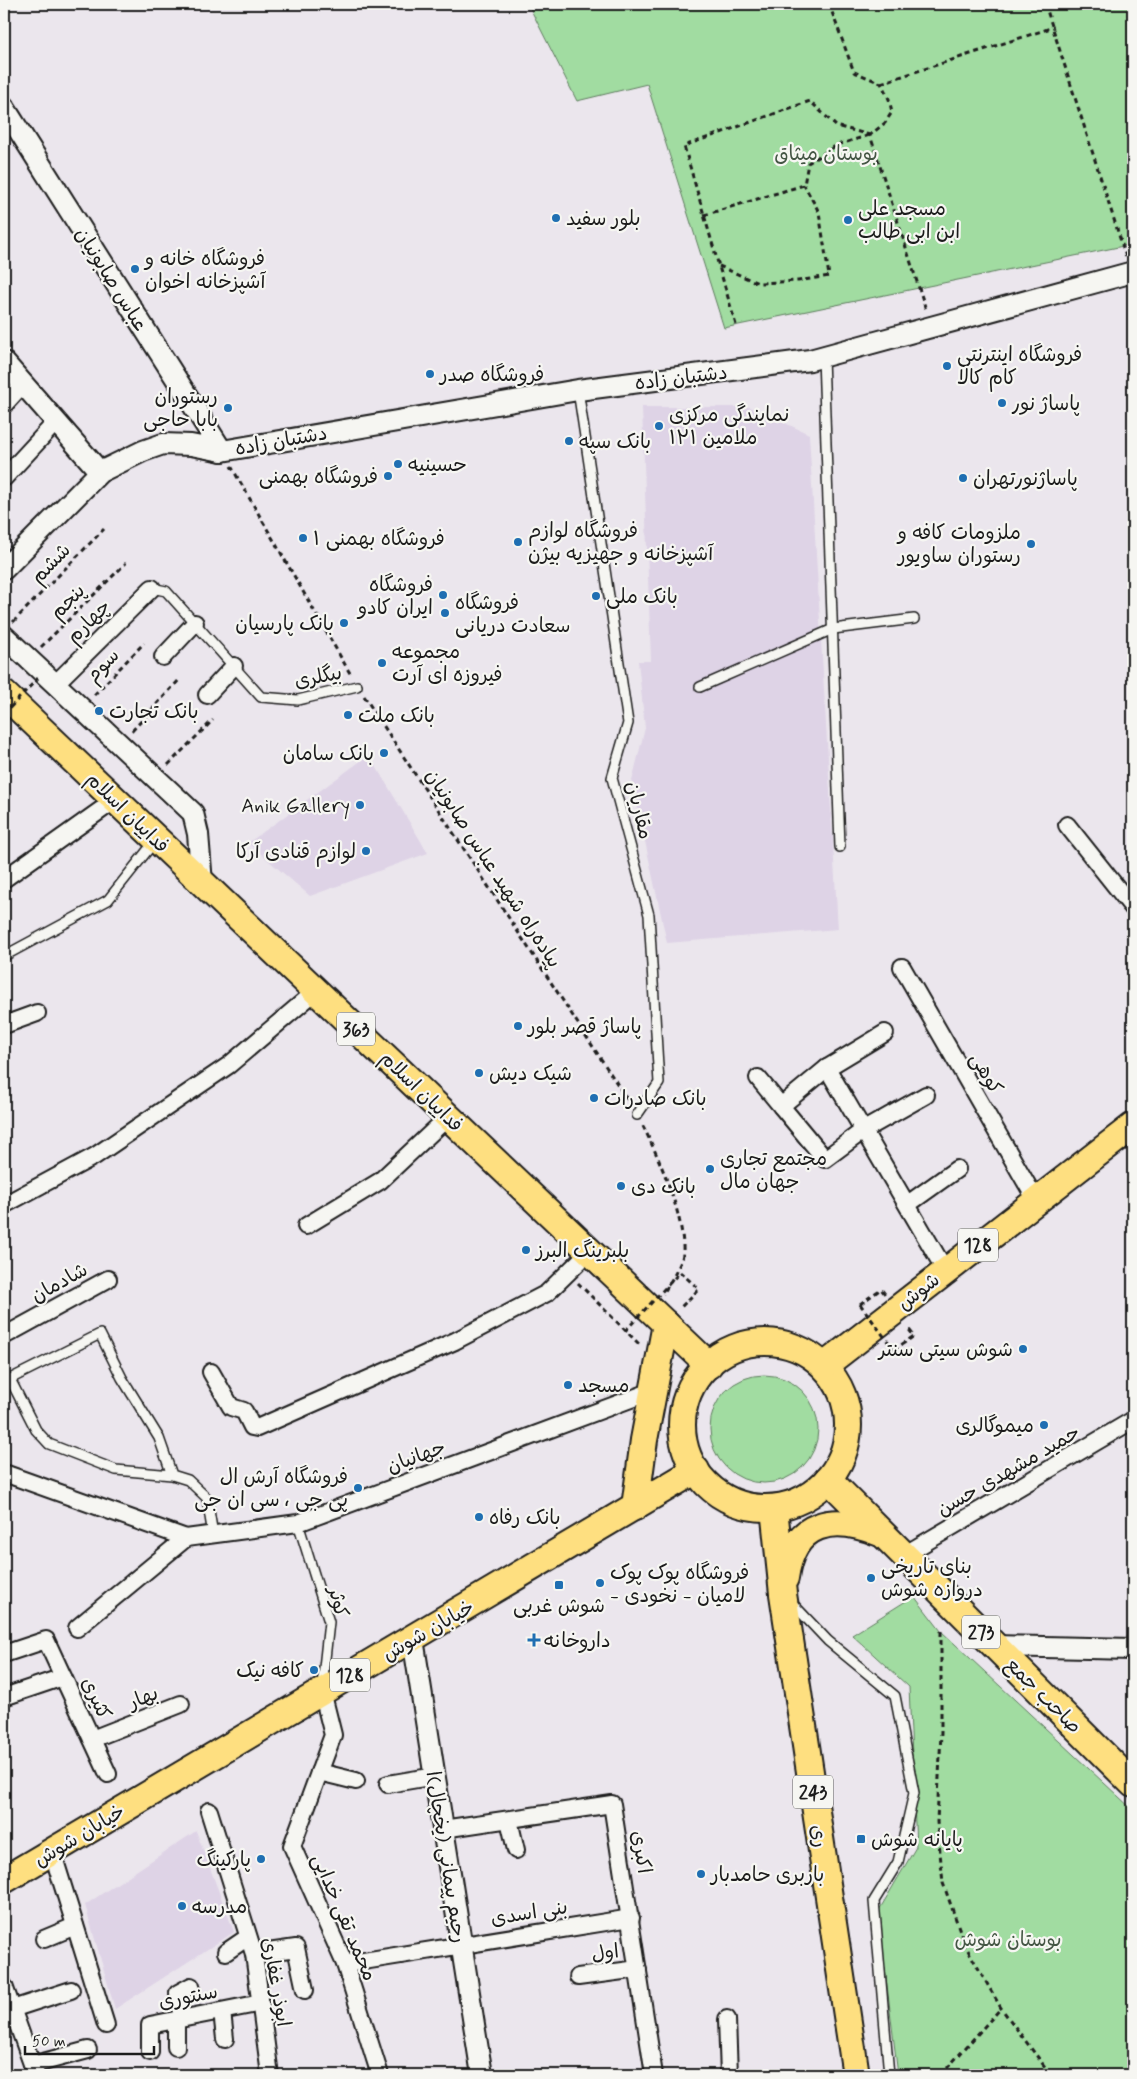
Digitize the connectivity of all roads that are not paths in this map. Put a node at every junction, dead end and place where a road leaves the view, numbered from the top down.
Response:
1 (4, 107) edge
2 (1132, 272) edge
3 (823, 356) junction
4 (4, 362) edge
5 (23, 384) junction
6 (578, 390) junction
7 (4, 405) edge
8 (55, 423) junction
9 (222, 451) junction
10 (100, 472) junction
11 (4, 478) edge
12 (4, 569) edge
13 (152, 588) joint
14 (914, 619) dead end
15 (195, 623) junction
16 (833, 629) junction
17 (4, 636) edge
18 (163, 657) dead end
19 (234, 666) junction
20 (46, 681) junction
21 (357, 686) road end
22 (700, 687) dead end
23 (4, 694) edge
24 (207, 695) dead end
25 (115, 800) junction
26 (1067, 825) dead end
27 (157, 839) junction
28 (840, 847) dead end
29 (4, 879) edge
30 (202, 882) junction
31 (1133, 908) edge
32 (4, 956) edge
33 (902, 967) dead end
34 (316, 991) junction
35 (37, 1013) dead end
36 (4, 1025) edge
37 (884, 1033) dead end
38 (827, 1068) junction
39 (758, 1078) dead end
40 (926, 1095) dead end
41 (781, 1106) junction
42 (637, 1115) road end
43 (448, 1117) junction
44 (1133, 1126) edge
45 (864, 1130) junction
46 (957, 1169) dead end
47 (1036, 1200) junction
48 (908, 1204) junction
49 (4, 1205) edge
50 (306, 1226) dead end
51 (590, 1251) junction
52 (945, 1270) junction
53 (108, 1279) dead end
54 (660, 1318) junction
55 (4, 1336) edge
56 (709, 1365) junction
57 (824, 1366) junction
58 (211, 1372) dead end
59 (655, 1390) junction
60 (1133, 1420) edge
61 (4, 1459) edge
62 (696, 1470) junction
63 (7, 1474) edge
64 (172, 1475) junction
65 (828, 1479) junction
66 (635, 1507) junction
67 (774, 1508) junction
68 (298, 1523) junction
69 (883, 1534) junction
70 (213, 1535) junction
71 (186, 1538) junction
72 (904, 1555) junction
73 (783, 1594) junction
74 (77, 1628) dead end
75 (413, 1640) junction
76 (995, 1646) junction
77 (1133, 1649) edge
78 (4, 1654) edge
79 (63, 1677) junction
80 (322, 1692) junction
81 (4, 1697) edge
82 (182, 1704) dead end
83 (92, 1740) junction
84 (319, 1772) junction
85 (108, 1774) dead end
86 (435, 1776) junction
87 (356, 1781) dead end
88 (388, 1784) dead end
89 (1133, 1784) edge
90 (209, 1811) dead end
91 (509, 1820) junction
92 (443, 1829) junction
93 (516, 1850) dead end
94 (52, 1851) junction
95 (4, 1880) edge
96 (631, 1918) junction
97 (75, 1926) junction
98 (248, 1937) junction
99 (44, 1939) dead end
100 (461, 1944) junction
101 (226, 1952) dead end
102 (254, 1954) junction
103 (345, 1964) junction
104 (638, 1969) junction
105 (578, 1976) dead end
106 (4, 1986) edge
107 (191, 1986) dead end
108 (71, 1990) dead end
109 (305, 1990) dead end
110 (261, 2003) junction
111 (12, 2009) junction
112 (222, 2011) junction
113 (179, 2019) junction
114 (727, 2019) dead end
115 (106, 2025) dead end
116 (224, 2039) dead end
117 (145, 2042) dead end
118 (176, 2047) dead end
119 (88, 2050) dead end
120 (34, 2070) edge
121 (270, 2075) edge
122 (380, 2075) edge
123 (482, 2075) edge
124 (654, 2075) edge
125 (729, 2075) edge
126 (856, 2075) edge
127 (889, 2075) edge

1 - 9 street, عباس صابونیان
2 - 3 street, دشتبان زاده
3 - 6 street, دشتبان زاده
3 - 16 lane
4 - 5 street
5 - 7 street
5 - 8 street
6 - 9 street, دشتبان زاده
6 - 42 lane, مقاریان
8 - 10 street
8 - 11 street
9 - 10 street
10 - 12 street
13 - 15 lane, بیگلری
13 - 20 street, چهارم
14 - 16 lane
15 - 18 street
15 - 19 lane, بیگلری
16 - 22 lane
16 - 28 lane
17 - 20 street
19 - 21 lane, بیگلری
19 - 24 street
20 - 30 street
23 - 25 main road, فداییان اسلام / 363
25 - 27 main road, فداییان اسلام / 363
25 - 29 street
26 - 31 street
27 - 30 main road, فداییان اسلام / 363
27 - 32 lane
30 - 34 main road, فداییان اسلام / 363
33 - 47 street, کوهی
34 - 43 main road, فداییان اسلام / 363
34 - 49 street
35 - 36 street
37 - 38 street
38 - 41 street
38 - 45 street
39 - 41 street
40 - 45 street
41 - 45 street
43 - 50 street
43 - 51 main road, فداییان اسلام / 363
44 - 47 main road, شوش / 128
45 - 48 street
46 - 48 street
47 - 52 main road, شوش / 128
48 - 52 street
51 - 54 main road, فداییان اسلام / 363
51 - 58 street
52 - 57 main road, شوش / 128
53 - 55 street, شادمان
54 - 56 main road, فداییان اسلام / 363
54 - 59 main road
56 - 57 main road
56 - 62 main road
57 - 65 main road
59 - 66 main road
59 - 68 street, جهانیان
60 - 72 street, حمید مشهدی حسن
61 - 63 street
62 - 66 main road, خیابان شوش / 128
62 - 67 main road
63 - 71 street, جهانیان
64 - 64 lane
64 - 70 lane
65 - 67 main road
65 - 69 main road, صاحب جمع / 273
66 - 75 main road, خیابان شوش / 128
67 - 73 main road, ری / 243
68 - 70 street, جهانیان
68 - 80 lane, کوثر
69 - 72 main road, صاحب جمع / 273
69 - 73 main road
70 - 71 street, جهانیان
71 - 74 street
72 - 76 main road, صاحب جمع / 273
73 - 126 main road, ری / 243
73 - 127 lane
75 - 80 main road, خیابان شوش / 128
75 - 86 street, رحیم پیمانی (یخچال)ا
76 - 77 street
76 - 89 main road, صاحب جمع / 273
78 - 79 street, کثیری
79 - 81 street
79 - 83 street, کثیری
80 - 84 street, محمد تقی خدایی
80 - 94 main road, خیابان شوش / 128
82 - 83 street, بهار
83 - 85 street, کثیری
84 - 87 street
84 - 103 street, محمد تقی خدایی
86 - 88 street
86 - 92 street, رحیم پیمانی (یخچال)ا
90 - 98 street, ابوذر غفاری
91 - 92 street, اکبری
91 - 93 street
91 - 96 street, اکبری
92 - 100 street, رحیم پیمانی (یخچال)ا
94 - 95 main road, خیابان شوش / 128
94 - 97 street
96 - 100 street, بنی اسدی
96 - 104 street, اکبری
97 - 99 street
97 - 115 street
98 - 101 street
98 - 102 street, ابوذر غفاری
100 - 103 street, بنی اسدی
100 - 123 street, رحیم پیمانی (یخچال)ا
102 - 109 street
102 - 110 street, ابوذر غفاری
103 - 122 street, محمد تقی خدایی
104 - 105 street, اول
104 - 124 street, اکبری
106 - 111 street
107 - 113 street
108 - 111 street
110 - 112 street, سنتوری
110 - 121 street, ابوذر غفاری
111 - 120 street
112 - 113 street, سنتوری
112 - 116 street
113 - 117 street, سنتوری
113 - 118 street
114 - 125 street
119 - 120 street

